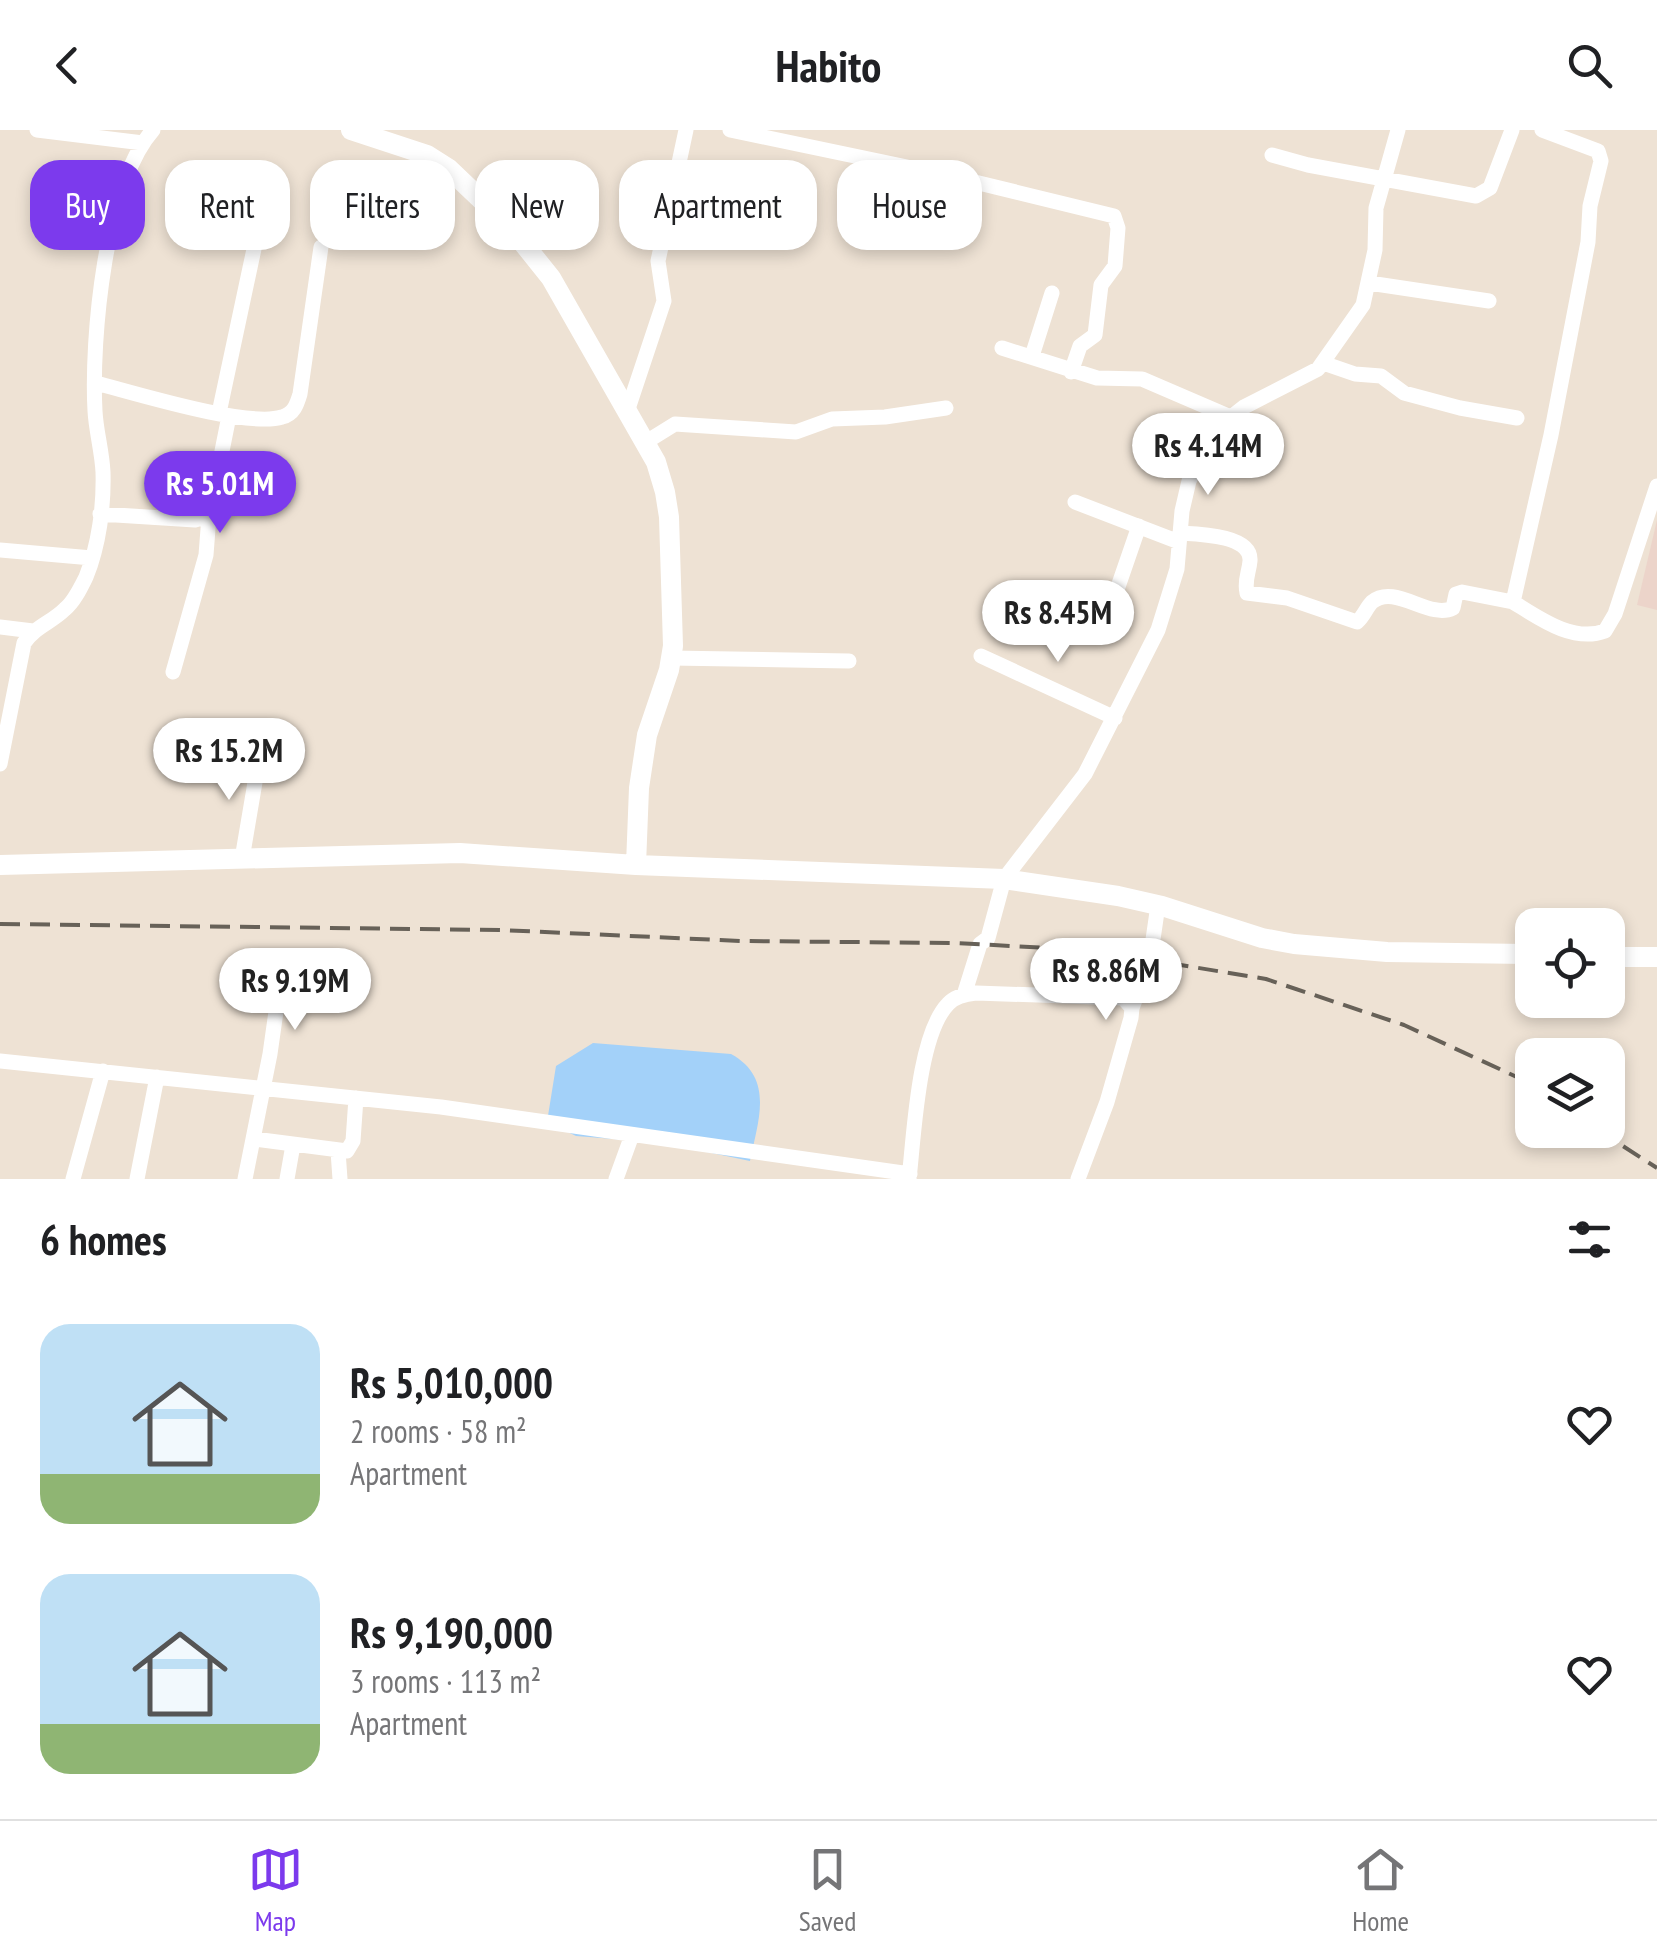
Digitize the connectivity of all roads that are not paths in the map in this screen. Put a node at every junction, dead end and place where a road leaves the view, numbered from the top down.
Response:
1 (36, 130) edge
2 (351, 130) edge
3 (686, 130) edge
4 (730, 130) edge
5 (1398, 130) edge
6 (1512, 130) edge
7 (1542, 130) edge
8 (148, 137) edge
9 (1272, 155) dead end
10 (1384, 177) junction
11 (254, 250) edge
12 (321, 250) edge
13 (1369, 283) junction
14 (1052, 293) dead end
15 (1490, 301) dead end
16 (1002, 348) dead end
17 (1032, 356) junction
18 (1323, 363) junction
19 (1071, 372) junction
20 (96, 383) junction
21 (946, 408) dead end
22 (628, 409) junction
23 (224, 414) junction
24 (1228, 416) junction
25 (1517, 418) dead end
26 (646, 442) junction
27 (1657, 486) edge
28 (1075, 502) dead end
29 (100, 514) junction
30 (209, 516) junction
31 (1138, 526) junction
32 (1180, 537) junction
33 (0, 550) edge
34 (92, 558) junction
35 (1513, 602) junction
36 (1110, 610) dead end
37 (0, 627) edge
38 (33, 631) junction
39 (981, 656) dead end
40 (671, 658) junction
41 (849, 661) dead end
42 (173, 672) dead end
43 (1115, 718) junction
44 (252, 736) dead end
45 (0, 764) edge
46 (242, 859) junction
47 (0, 865) edge
48 (636, 865) junction
49 (1004, 879) junction
50 (1158, 905) junction
51 (1515, 954) edge
52 (1625, 956) edge
53 (1657, 957) edge
54 (282, 969) dead end
55 (964, 995) junction
56 (1132, 1008) junction
57 (0, 1060) edge
58 (102, 1071) junction
59 (157, 1077) junction
60 (264, 1089) junction
61 (356, 1098) junction
62 (632, 1135) junction
63 (254, 1138) junction
64 (292, 1145) junction
65 (338, 1151) junction
66 (910, 1177) edge
67 (75, 1179) edge
68 (137, 1179) edge
69 (245, 1179) edge
70 (287, 1179) edge
71 (340, 1179) edge
72 (616, 1179) edge
73 (1078, 1179) edge

1 - 8 street
2 - 22 street
3 - 22 street
4 - 19 street
5 - 10 street
6 - 10 street
7 - 35 street
8 - 20 street
9 - 10 street
10 - 13 street
11 - 23 street
12 - 23 street
13 - 15 street
13 - 18 street
14 - 17 street
16 - 17 street
17 - 19 street
18 - 24 street
18 - 25 street
19 - 24 street
20 - 23 street
20 - 29 street
21 - 26 street
22 - 26 street
23 - 30 street
24 - 32 street
26 - 40 street
27 - 35 street
28 - 31 street
29 - 30 street
29 - 34 street
30 - 42 street
31 - 32 street
31 - 36 street
32 - 35 street
32 - 43 street
33 - 34 street
34 - 38 street
37 - 38 street
38 - 45 street
39 - 43 street
40 - 41 street
40 - 48 street
43 - 49 street
44 - 46 street
46 - 47 street
46 - 48 street
48 - 49 street
49 - 50 street
49 - 55 street
50 - 51 street
50 - 56 street
52 - 53 street
54 - 60 street
55 - 56 street
55 - 66 street
56 - 73 street
57 - 58 street
58 - 59 street
58 - 67 street
59 - 60 street
59 - 68 street
60 - 61 street
60 - 63 street
61 - 62 street
61 - 65 street
62 - 66 street
62 - 72 street
63 - 64 street
63 - 69 street
64 - 65 street
64 - 70 street
65 - 71 street

